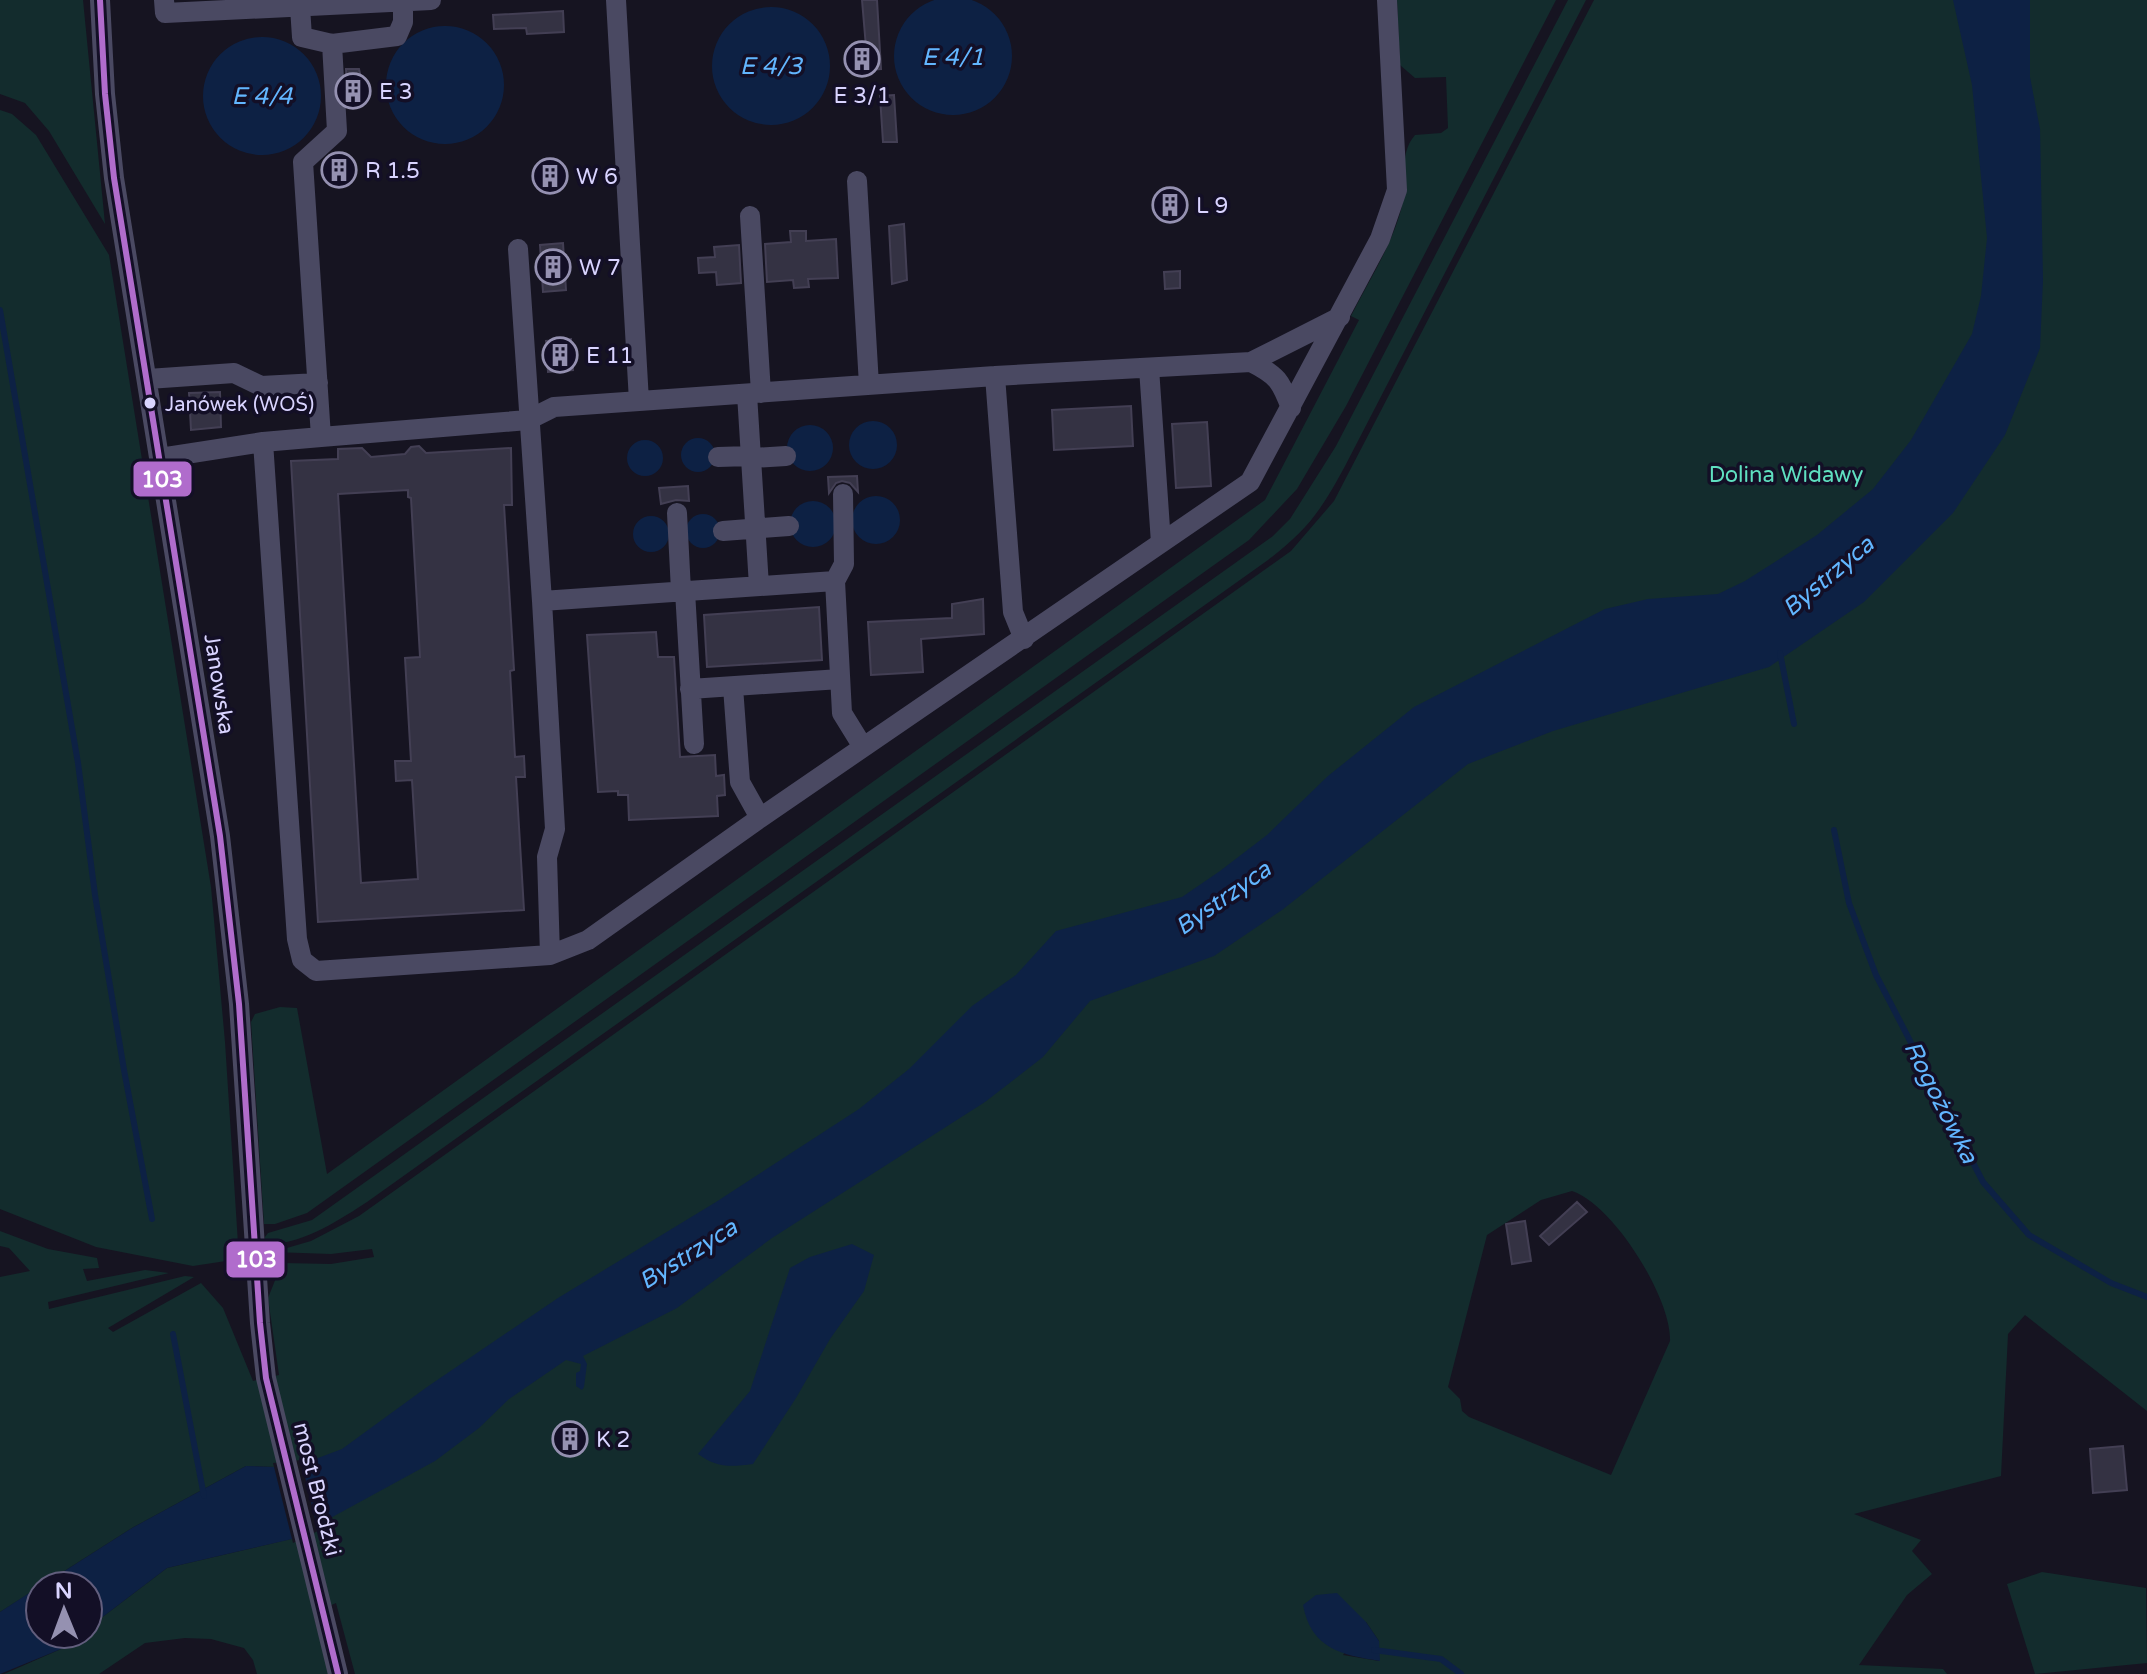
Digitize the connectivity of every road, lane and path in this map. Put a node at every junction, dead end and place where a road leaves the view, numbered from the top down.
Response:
1 (100, 0) edge
2 (164, 0) edge
3 (431, 0) edge
4 (616, 0) edge
5 (1387, 0) edge
6 (351, 2) edge
7 (403, 2) edge
8 (300, 7) junction
9 (332, 44) junction
10 (857, 181) dead end
11 (750, 216) dead end
12 (518, 249) dead end
13 (1340, 317) junction
14 (1251, 362) junction
15 (1149, 368) junction
16 (995, 376) junction
17 (148, 379) junction
18 (318, 383) junction
19 (869, 385) junction
20 (754, 393) junction
21 (639, 401) junction
22 (1291, 408) junction
23 (528, 420) junction
24 (321, 437) junction
25 (263, 442) junction
26 (786, 456) dead end
27 (718, 457) dead end
28 (751, 457) junction
29 (160, 458) junction
30 (843, 494) dead end
31 (677, 513) dead end
32 (789, 526) dead end
33 (756, 528) junction
34 (723, 531) dead end
35 (1161, 543) junction
36 (835, 581) junction
37 (759, 586) junction
38 (683, 591) junction
39 (542, 601) junction
40 (1024, 639) junction
41 (840, 679) junction
42 (733, 687) junction
43 (690, 689) junction
44 (694, 744) dead end
45 (863, 747) junction
46 (760, 818) junction
47 (550, 955) junction
48 (266, 1378) joint
49 (338, 1674) edge

1 - 17 street, Janowska
2 - 8 street
3 - 7 street
4 - 21 street
5 - 13 street
6 - 7 street
6 - 8 street
7 - 9 street
8 - 9 street
9 - 18 street
10 - 19 street
11 - 20 street
12 - 23 street
13 - 14 street
13 - 22 street
14 - 15 street
14 - 22 street
15 - 16 street
15 - 35 street
16 - 19 street
16 - 40 street
17 - 18 street
17 - 29 street, Janowska
18 - 24 street
19 - 20 street
20 - 21 street
20 - 28 street
21 - 23 street
22 - 35 street
23 - 24 street
23 - 39 street
24 - 25 street
25 - 29 street
25 - 47 street
26 - 28 street
27 - 28 street
28 - 33 street
29 - 48 street, Janowska
30 - 36 street
31 - 38 street
32 - 33 street
33 - 34 street
33 - 37 street
35 - 40 street
36 - 37 street
36 - 41 street
37 - 38 street
38 - 39 street
38 - 43 street
39 - 47 street
40 - 45 street
41 - 42 street
41 - 45 street
42 - 43 street
42 - 46 street
43 - 44 street
45 - 46 street
46 - 47 street
48 - 49 street, most Brodzki

